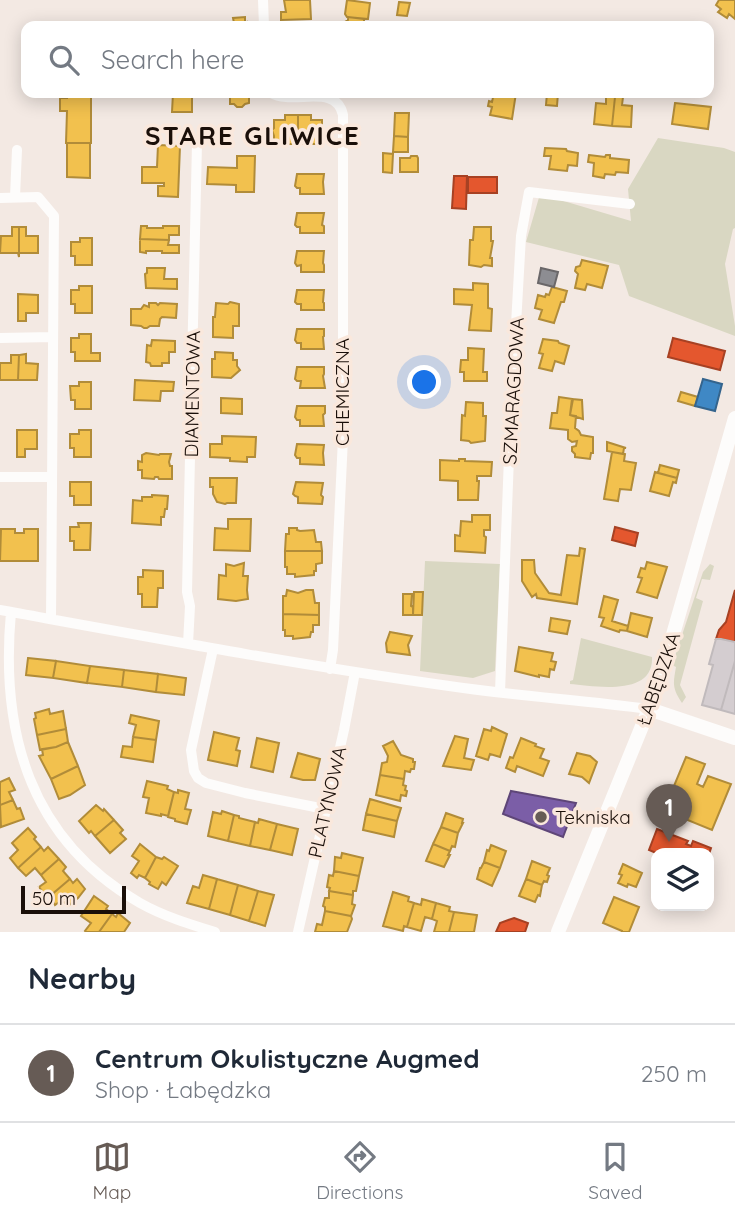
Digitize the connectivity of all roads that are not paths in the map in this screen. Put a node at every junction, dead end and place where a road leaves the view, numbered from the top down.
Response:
1 (263, 0) edge
2 (264, 21) edge
3 (330, 98) edge
4 (197, 143) dead end
5 (17, 150) dead end
6 (15, 197) junction
7 (0, 198) edge
8 (630, 204) dead end
9 (53, 337) junction
10 (0, 338) edge
11 (735, 418) edge
12 (0, 477) edge
13 (52, 477) junction
14 (5, 611) edge
15 (51, 619) junction
16 (188, 644) junction
17 (212, 649) junction
18 (330, 669) junction
19 (355, 672) junction
20 (500, 692) junction
21 (649, 709) junction
22 (735, 738) edge
23 (325, 809) junction
24 (215, 932) edge
25 (298, 932) edge
26 (558, 932) edge

1 - 2 street
3 - 18 street, CHEMICZNA
4 - 16 street, DIAMENTOWA
5 - 6 street
6 - 7 street
6 - 9 street
8 - 20 street, SZMARAGDOWA
9 - 10 street
9 - 13 street
11 - 21 street, ŁABĘDZKA
12 - 13 street
13 - 15 street
14 - 15 street
14 - 24 street
15 - 16 street
16 - 17 street
17 - 18 street
17 - 23 street
18 - 19 street
19 - 20 street
19 - 23 street, PLATYNOWA
20 - 21 street
21 - 22 street
21 - 26 street, ŁABĘDZKA
23 - 25 street, PLATYNOWA

